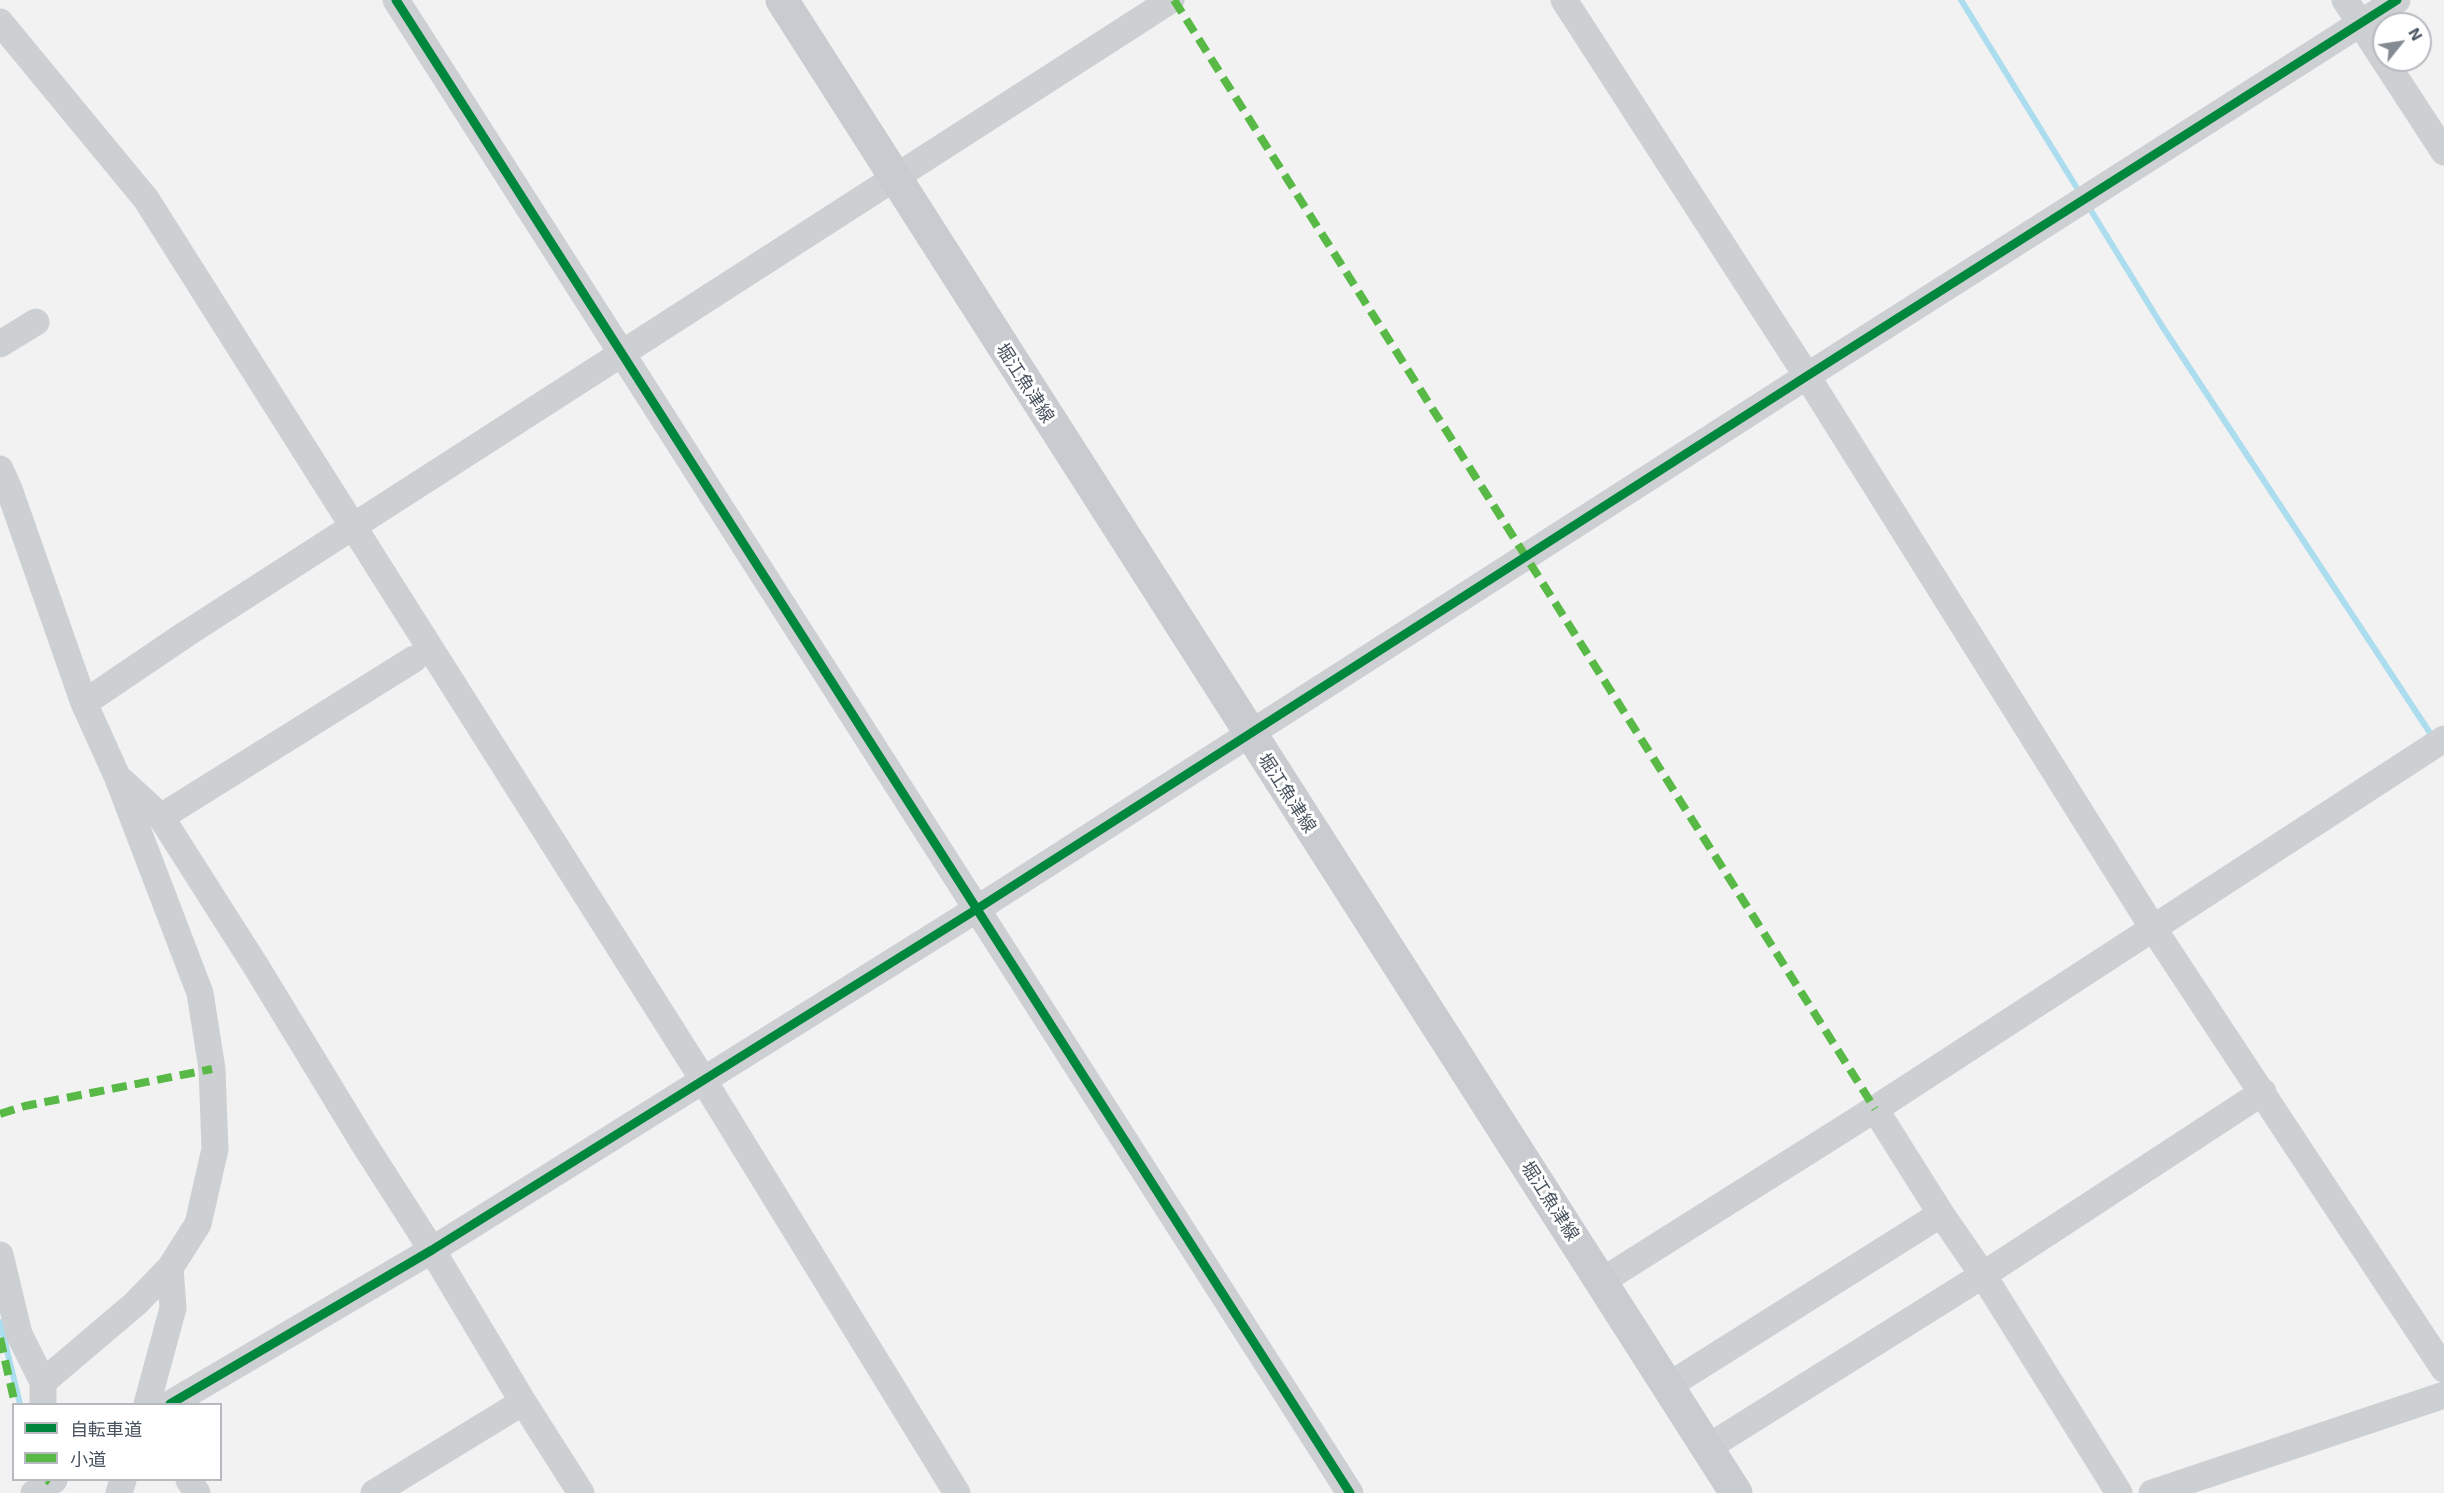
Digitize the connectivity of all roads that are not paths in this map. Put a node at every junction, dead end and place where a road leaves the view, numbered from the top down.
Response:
1 (396, 0) edge
2 (782, 0) edge
3 (1171, 0) edge
4 (1564, 0) edge
5 (2345, 0) edge
6 (2397, 0) edge
7 (0, 22) edge
8 (2361, 25) junction
9 (2372, 42) edge
10 (2392, 72) edge
11 (2444, 152) edge
12 (895, 178) junction
13 (36, 322) dead end
14 (0, 344) edge
15 (622, 354) junction
16 (1807, 376) junction
17 (0, 469) edge
18 (354, 528) junction
19 (414, 659) dead end
20 (84, 703) junction
21 (1249, 735) junction
22 (2444, 739) edge
23 (117, 776) junction
24 (161, 817) junction
25 (977, 909) junction
26 (2153, 928) junction
27 (704, 1081) junction
28 (2263, 1092) junction
29 (1875, 1109) junction
30 (1941, 1214) junction
31 (432, 1250) junction
32 (0, 1255) edge
33 (170, 1268) junction
34 (1983, 1275) junction
35 (1602, 1281) junction
36 (10, 1337) edge
37 (2444, 1369) edge
38 (1668, 1386) junction
39 (43, 1393) edge
40 (2444, 1395) edge
41 (523, 1402) junction
42 (147, 1403) edge
43 (172, 1403) edge
44 (1707, 1448) junction
45 (374, 1493) edge
46 (581, 1493) edge
47 (957, 1493) edge
48 (1350, 1493) edge
49 (1736, 1493) edge
50 (2119, 1493) edge
51 (2152, 1493) edge

1 - 15 street
2 - 12 main road, 堀江魚津線
3 - 12 street
4 - 16 street
5 - 8 street
6 - 8 street
7 - 18 street
8 - 9 street
8 - 16 street
10 - 11 street
12 - 15 street
12 - 21 main road, 堀江魚津線
13 - 14 street
15 - 18 street
15 - 25 street
16 - 21 street
16 - 26 street
17 - 20 street
18 - 20 street
18 - 27 street
19 - 24 street
20 - 23 street
21 - 25 street
21 - 35 main road, 堀江魚津線
22 - 26 street
23 - 24 street
23 - 33 street
24 - 31 street
25 - 27 street
25 - 48 street
26 - 28 street
26 - 29 street
27 - 31 street
27 - 47 street
28 - 34 street
28 - 37 street
29 - 30 street
29 - 35 street
30 - 34 street
30 - 38 street
31 - 41 street
31 - 43 street
32 - 36 street
33 - 39 street
33 - 42 street
34 - 44 street
34 - 50 street
35 - 38 main road, 堀江魚津線
36 - 39 street
38 - 44 main road, 堀江魚津線
40 - 51 street
41 - 45 street
41 - 46 street
44 - 49 main road, 堀江魚津線

